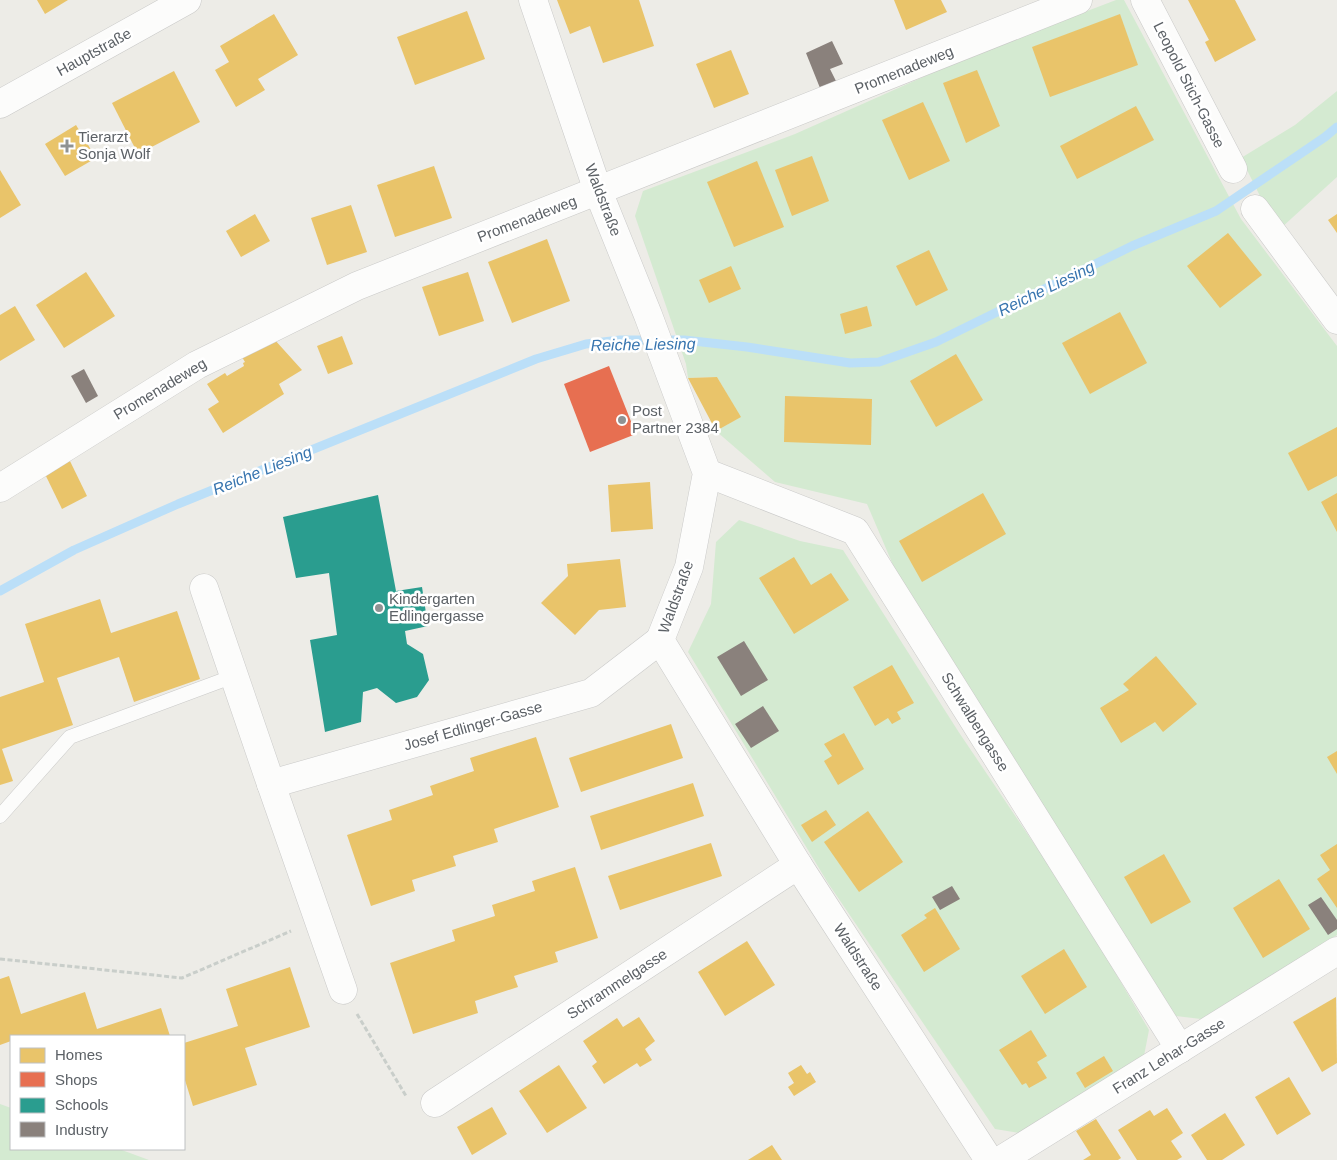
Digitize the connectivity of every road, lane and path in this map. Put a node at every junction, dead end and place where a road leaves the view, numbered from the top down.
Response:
1 (187, 0) edge
2 (532, 0) edge
3 (1078, 0) edge
4 (1145, 0) edge
5 (0, 104) edge
6 (1233, 169) dead end
7 (598, 190) junction
8 (1254, 209) dead end
9 (1337, 320) edge
10 (707, 473) junction
11 (0, 488) edge
12 (204, 588) dead end
13 (660, 640) junction
14 (234, 676) junction
15 (271, 784) junction
16 (0, 816) edge
17 (798, 865) junction
18 (292, 931) dead end
19 (1337, 951) edge
20 (0, 959) edge
21 (343, 990) joint
22 (1180, 1049) junction
23 (435, 1103) joint
24 (989, 1160) edge
25 (1001, 1160) edge

1 - 5 street, Hauptstraße
2 - 7 street, Waldstraße
3 - 7 street, Promenadeweg
4 - 6 street, Leopold Stich-Gasse
7 - 10 street, Waldstraße
7 - 11 street, Promenadeweg
8 - 9 street
10 - 13 street, Waldstraße
10 - 22 street, Schwalbengasse
12 - 14 street
13 - 15 street, Josef Edlinger-Gasse
13 - 17 street, Waldstraße
14 - 15 street
14 - 16 lane
15 - 21 street
17 - 23 street, Schrammelgasse
17 - 24 street, Waldstraße
18 - 20 path
19 - 22 street, Franz Lehar-Gasse
21 - 23 path
22 - 25 street, Franz Lehar-Gasse

